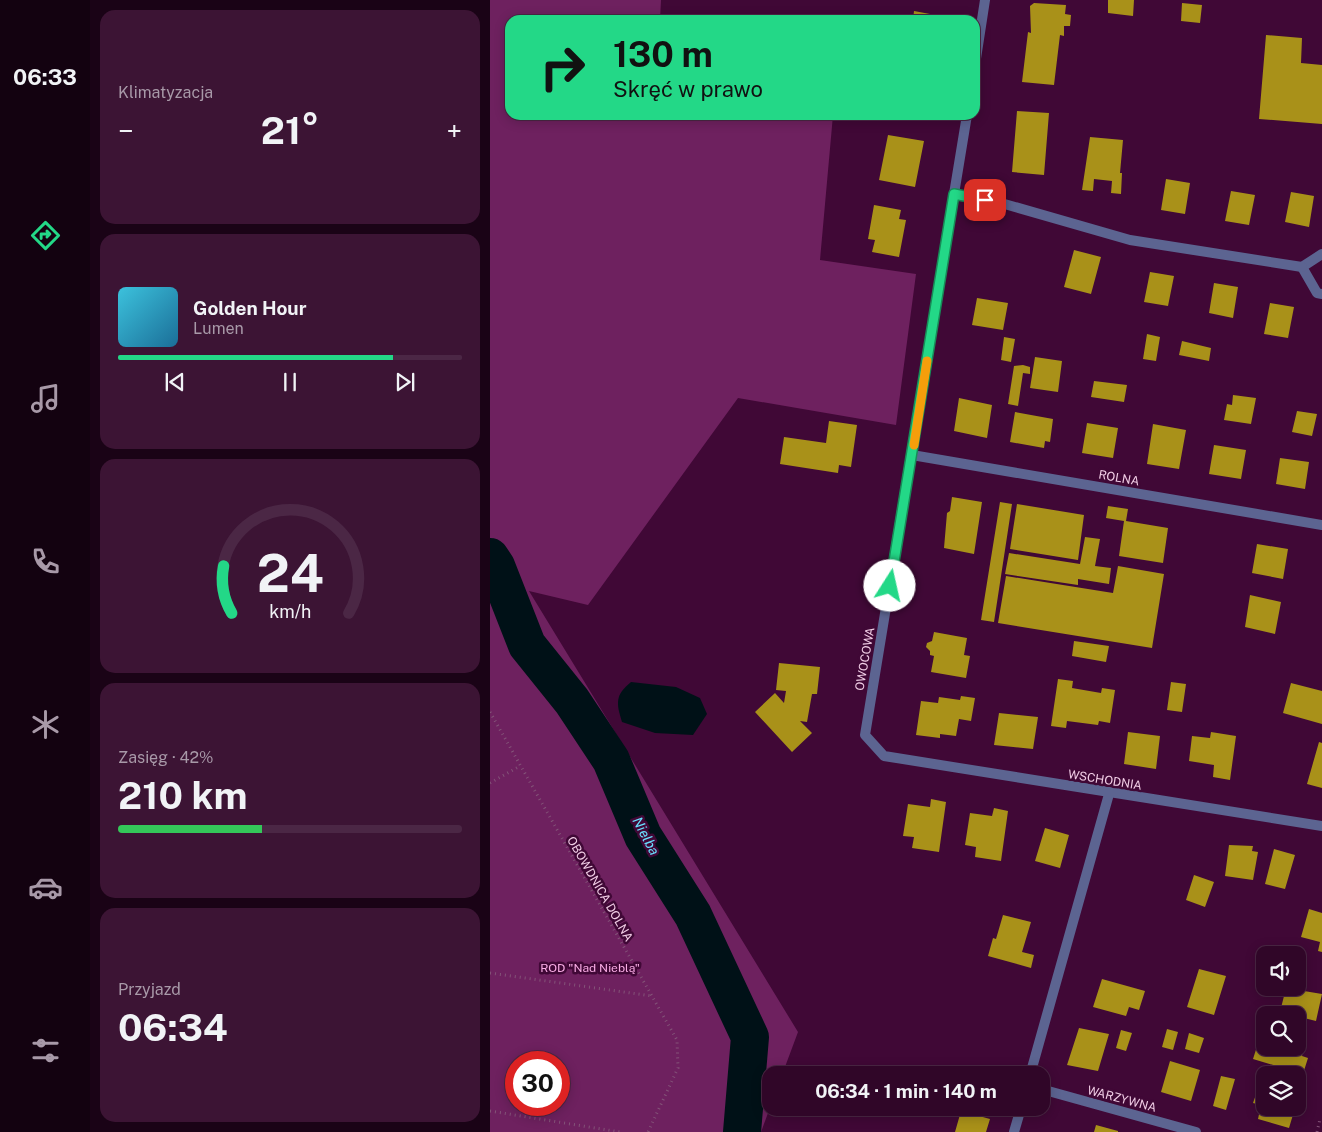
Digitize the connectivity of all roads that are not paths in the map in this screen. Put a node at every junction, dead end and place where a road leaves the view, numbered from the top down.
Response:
1 (985, 0) edge
2 (980, 32) edge
3 (966, 120) edge
4 (954, 194) junction
5 (1322, 254) edge
6 (1302, 266) junction
7 (1322, 294) edge
8 (912, 456) junction
9 (1322, 526) edge
10 (884, 756) joint
11 (1109, 794) junction
12 (1322, 826) edge
13 (1033, 1066) edge
14 (1050, 1091) edge
15 (1019, 1116) edge
16 (1014, 1132) edge
17 (1196, 1132) edge

1 - 2 street
3 - 4 street, OWOCOWA
4 - 6 street
4 - 8 street, OWOCOWA
5 - 6 street
6 - 7 street
8 - 9 street, ROLNA
8 - 10 street, OWOCOWA
10 - 11 street, WSCHODNIA
11 - 12 street, WSCHODNIA
11 - 13 street
14 - 17 street, WARZYWNA
15 - 16 street

